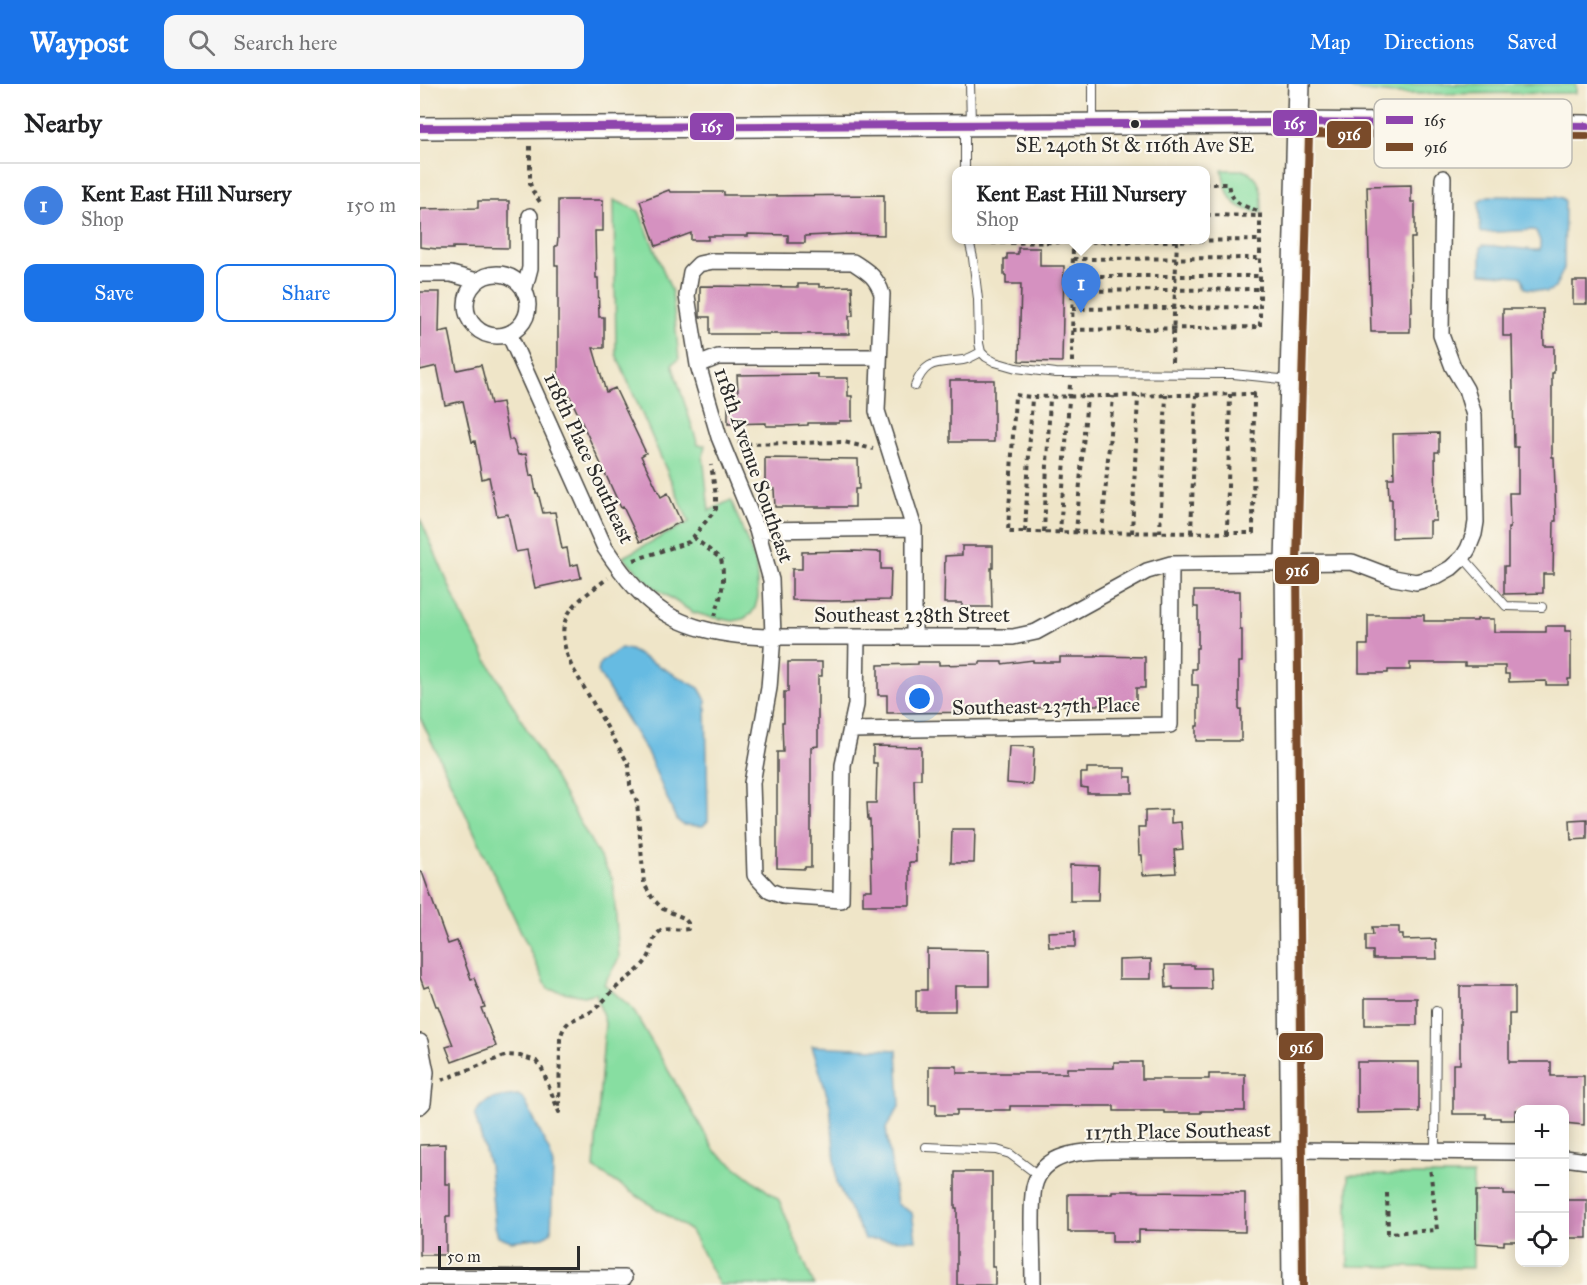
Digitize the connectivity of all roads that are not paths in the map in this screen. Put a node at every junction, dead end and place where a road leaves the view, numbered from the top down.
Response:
1 (970, 84) edge
2 (1093, 84) edge
3 (1299, 84) edge
4 (1299, 123) junction
5 (1093, 124) junction
6 (1374, 124) edge
7 (968, 125) junction
8 (1572, 126) edge
9 (1587, 126) edge
10 (420, 128) edge
11 (965, 166) edge
12 (1443, 178) dead end
13 (530, 216) road end
14 (970, 244) edge
15 (420, 274) edge
16 (477, 281) junction
17 (524, 291) junction
18 (509, 334) junction
19 (981, 352) junction
20 (879, 357) junction
21 (698, 365) junction
22 (1292, 380) junction
23 (915, 386) dead end
24 (914, 528) junction
25 (757, 530) junction
26 (1463, 557) junction
27 (1286, 562) junction
28 (1172, 564) junction
29 (1542, 607) dead end
30 (773, 636) junction
31 (857, 637) junction
32 (914, 637) junction
33 (851, 730) junction
34 (1436, 1011) dead end
35 (420, 1042) edge
36 (420, 1106) edge
37 (926, 1147) dead end
38 (1291, 1150) junction
39 (1432, 1152) junction
40 (1515, 1152) edge
41 (1569, 1159) edge
42 (1587, 1161) edge
43 (1038, 1175) junction
44 (420, 1278) edge
45 (624, 1278) dead end
46 (1033, 1285) edge
47 (1293, 1285) edge

1 - 7 lane
2 - 5 lane
3 - 4 main road
4 - 5 main road
4 - 6 main road
4 - 22 main road
5 - 7 main road
7 - 10 main road
7 - 11 lane
8 - 9 main road
12 - 26 street
13 - 17 street
14 - 19 lane
15 - 16 street
16 - 17 street
16 - 18 street
17 - 18 street
18 - 30 street, 118th Place Southeast
19 - 22 lane
19 - 23 lane
20 - 21 street
20 - 21 street, 118th Avenue Southeast
20 - 24 street
21 - 25 street, 118th Avenue Southeast
22 - 27 main road
24 - 25 street
24 - 32 street
25 - 30 street, 118th Avenue Southeast
26 - 27 street, Southeast 238th Street
26 - 29 lane
27 - 28 street, Southeast 238th Street
27 - 38 main road
28 - 32 street, Southeast 238th Street
28 - 33 street, Southeast 237th Place
30 - 31 street, Southeast 238th Street
30 - 33 street, 118th Avenue Southeast
31 - 32 street, Southeast 238th Street
31 - 33 street
34 - 39 lane
35 - 36 street
37 - 43 lane
38 - 39 street, 117th Place Southeast
38 - 43 street, 117th Place Southeast
38 - 47 main road
39 - 40 street, 117th Place Southeast
41 - 42 street
43 - 46 street
44 - 45 street

